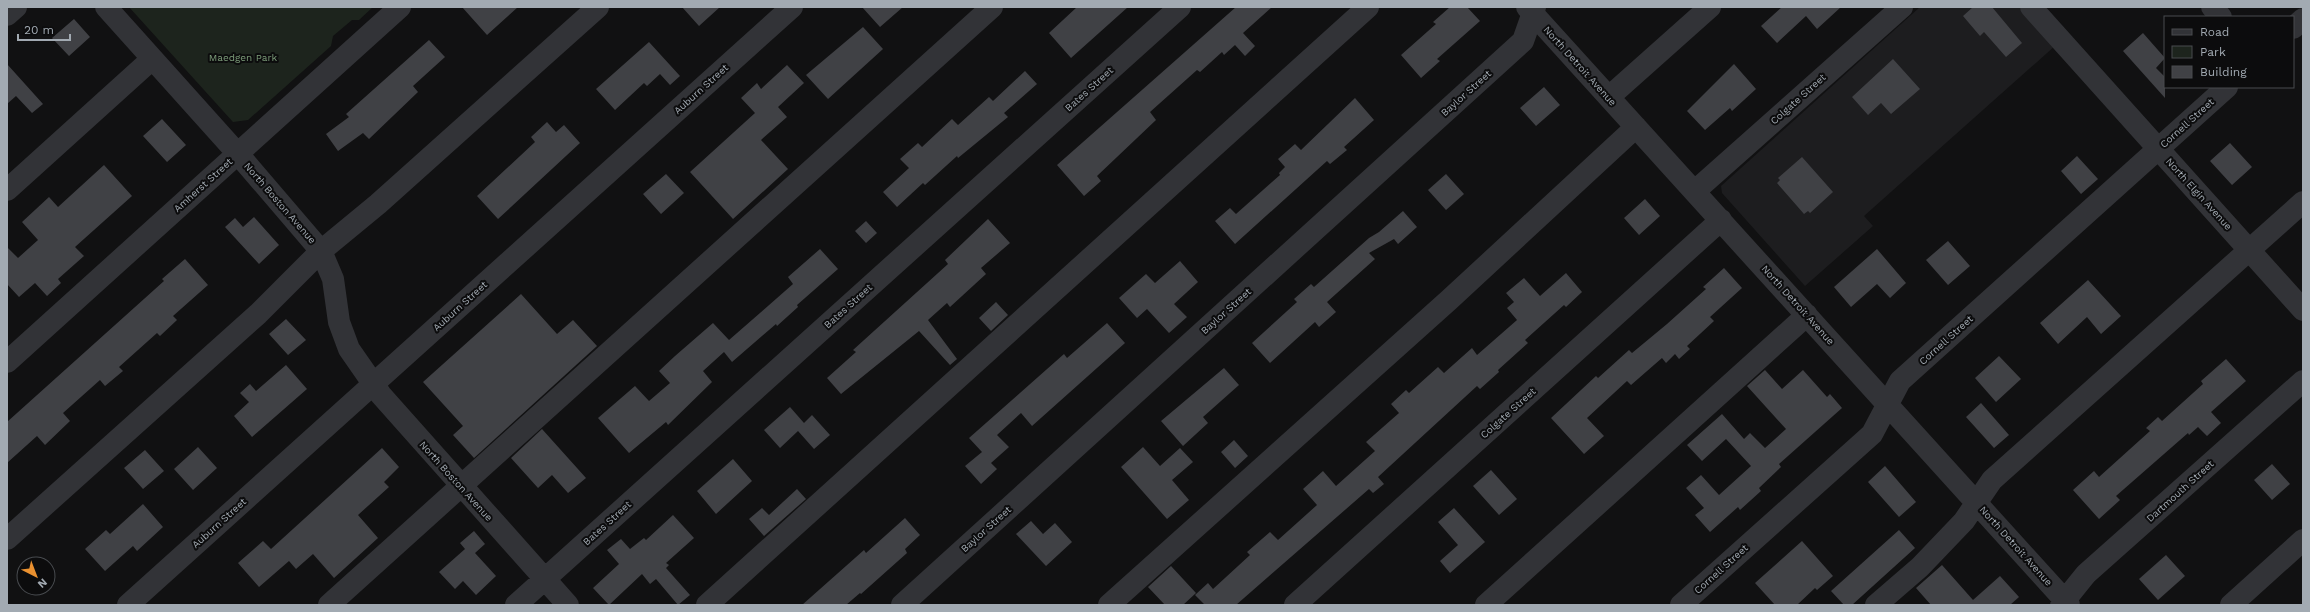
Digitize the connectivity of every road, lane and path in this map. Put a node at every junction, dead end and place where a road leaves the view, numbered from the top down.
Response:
1 (16, 7) edge
2 (106, 7) edge
3 (400, 7) edge
4 (598, 7) edge
5 (792, 7) edge
6 (992, 7) edge
7 (1180, 7) edge
8 (1368, 7) edge
9 (1710, 7) edge
10 (1902, 7) edge
11 (2031, 7) edge
12 (2212, 7) edge
13 (1531, 9) edge
14 (7, 15) edge
15 (2220, 16) edge
16 (2303, 19) edge
17 (2294, 27) edge
18 (152, 59) junction
19 (2226, 88) edge
20 (1609, 97) junction
21 (1636, 127) junction
22 (2158, 149) junction
23 (238, 154) junction
24 (7, 190) edge
25 (1695, 191) junction
26 (2303, 202) edge
27 (1721, 220) junction
28 (2249, 250) junction
29 (321, 251) junction
30 (2303, 310) edge
31 (1807, 315) junction
32 (7, 362) edge
33 (2303, 381) edge
34 (373, 384) junction
35 (1888, 404) junction
36 (461, 487) junction
37 (1977, 503) junction
38 (7, 539) edge
39 (2303, 540) edge
40 (545, 579) junction
41 (2065, 604) edge
42 (128, 605) edge
43 (329, 605) edge
44 (516, 605) edge
45 (568, 605) edge
46 (707, 605) edge
47 (902, 605) edge
48 (1109, 605) edge
49 (1295, 605) edge
50 (1486, 605) edge
51 (1681, 605) edge
52 (1876, 605) edge
53 (2231, 605) edge

1 - 14 street
2 - 18 street, North Boston Avenue
3 - 23 street, Amherst Street
4 - 29 street
5 - 34 street, Auburn Street
6 - 36 street
7 - 40 street, Bates Street
8 - 46 street
9 - 20 street
10 - 25 street, Colgate Street
11 - 22 street, North Elgin Avenue
12 - 15 street
13 - 20 street, North Detroit Avenue
13 - 47 street, Baylor Street
16 - 17 street
18 - 23 street, North Boston Avenue
18 - 24 street
19 - 22 street, Cornell Street
20 - 21 street, North Detroit Avenue
21 - 25 street, North Detroit Avenue
21 - 48 street
22 - 28 street, North Elgin Avenue
22 - 35 street, Cornell Street
23 - 29 street, North Boston Avenue
23 - 32 street, Amherst Street
25 - 27 street, North Detroit Avenue
26 - 28 street
27 - 31 street, North Detroit Avenue
27 - 49 street, Colgate Street
28 - 30 street, North Elgin Avenue
28 - 37 street
29 - 34 street, North Boston Avenue
29 - 38 street
31 - 35 street, North Detroit Avenue
31 - 50 street
33 - 41 street, Dartmouth Street
34 - 36 street, North Boston Avenue
34 - 42 street, Auburn Street
35 - 37 street, North Detroit Avenue
35 - 51 street, Cornell Street
36 - 40 street, North Boston Avenue
36 - 43 street
37 - 41 street, North Detroit Avenue
37 - 52 street
39 - 53 street
40 - 44 street, Bates Street
40 - 45 street, North Boston Avenue

